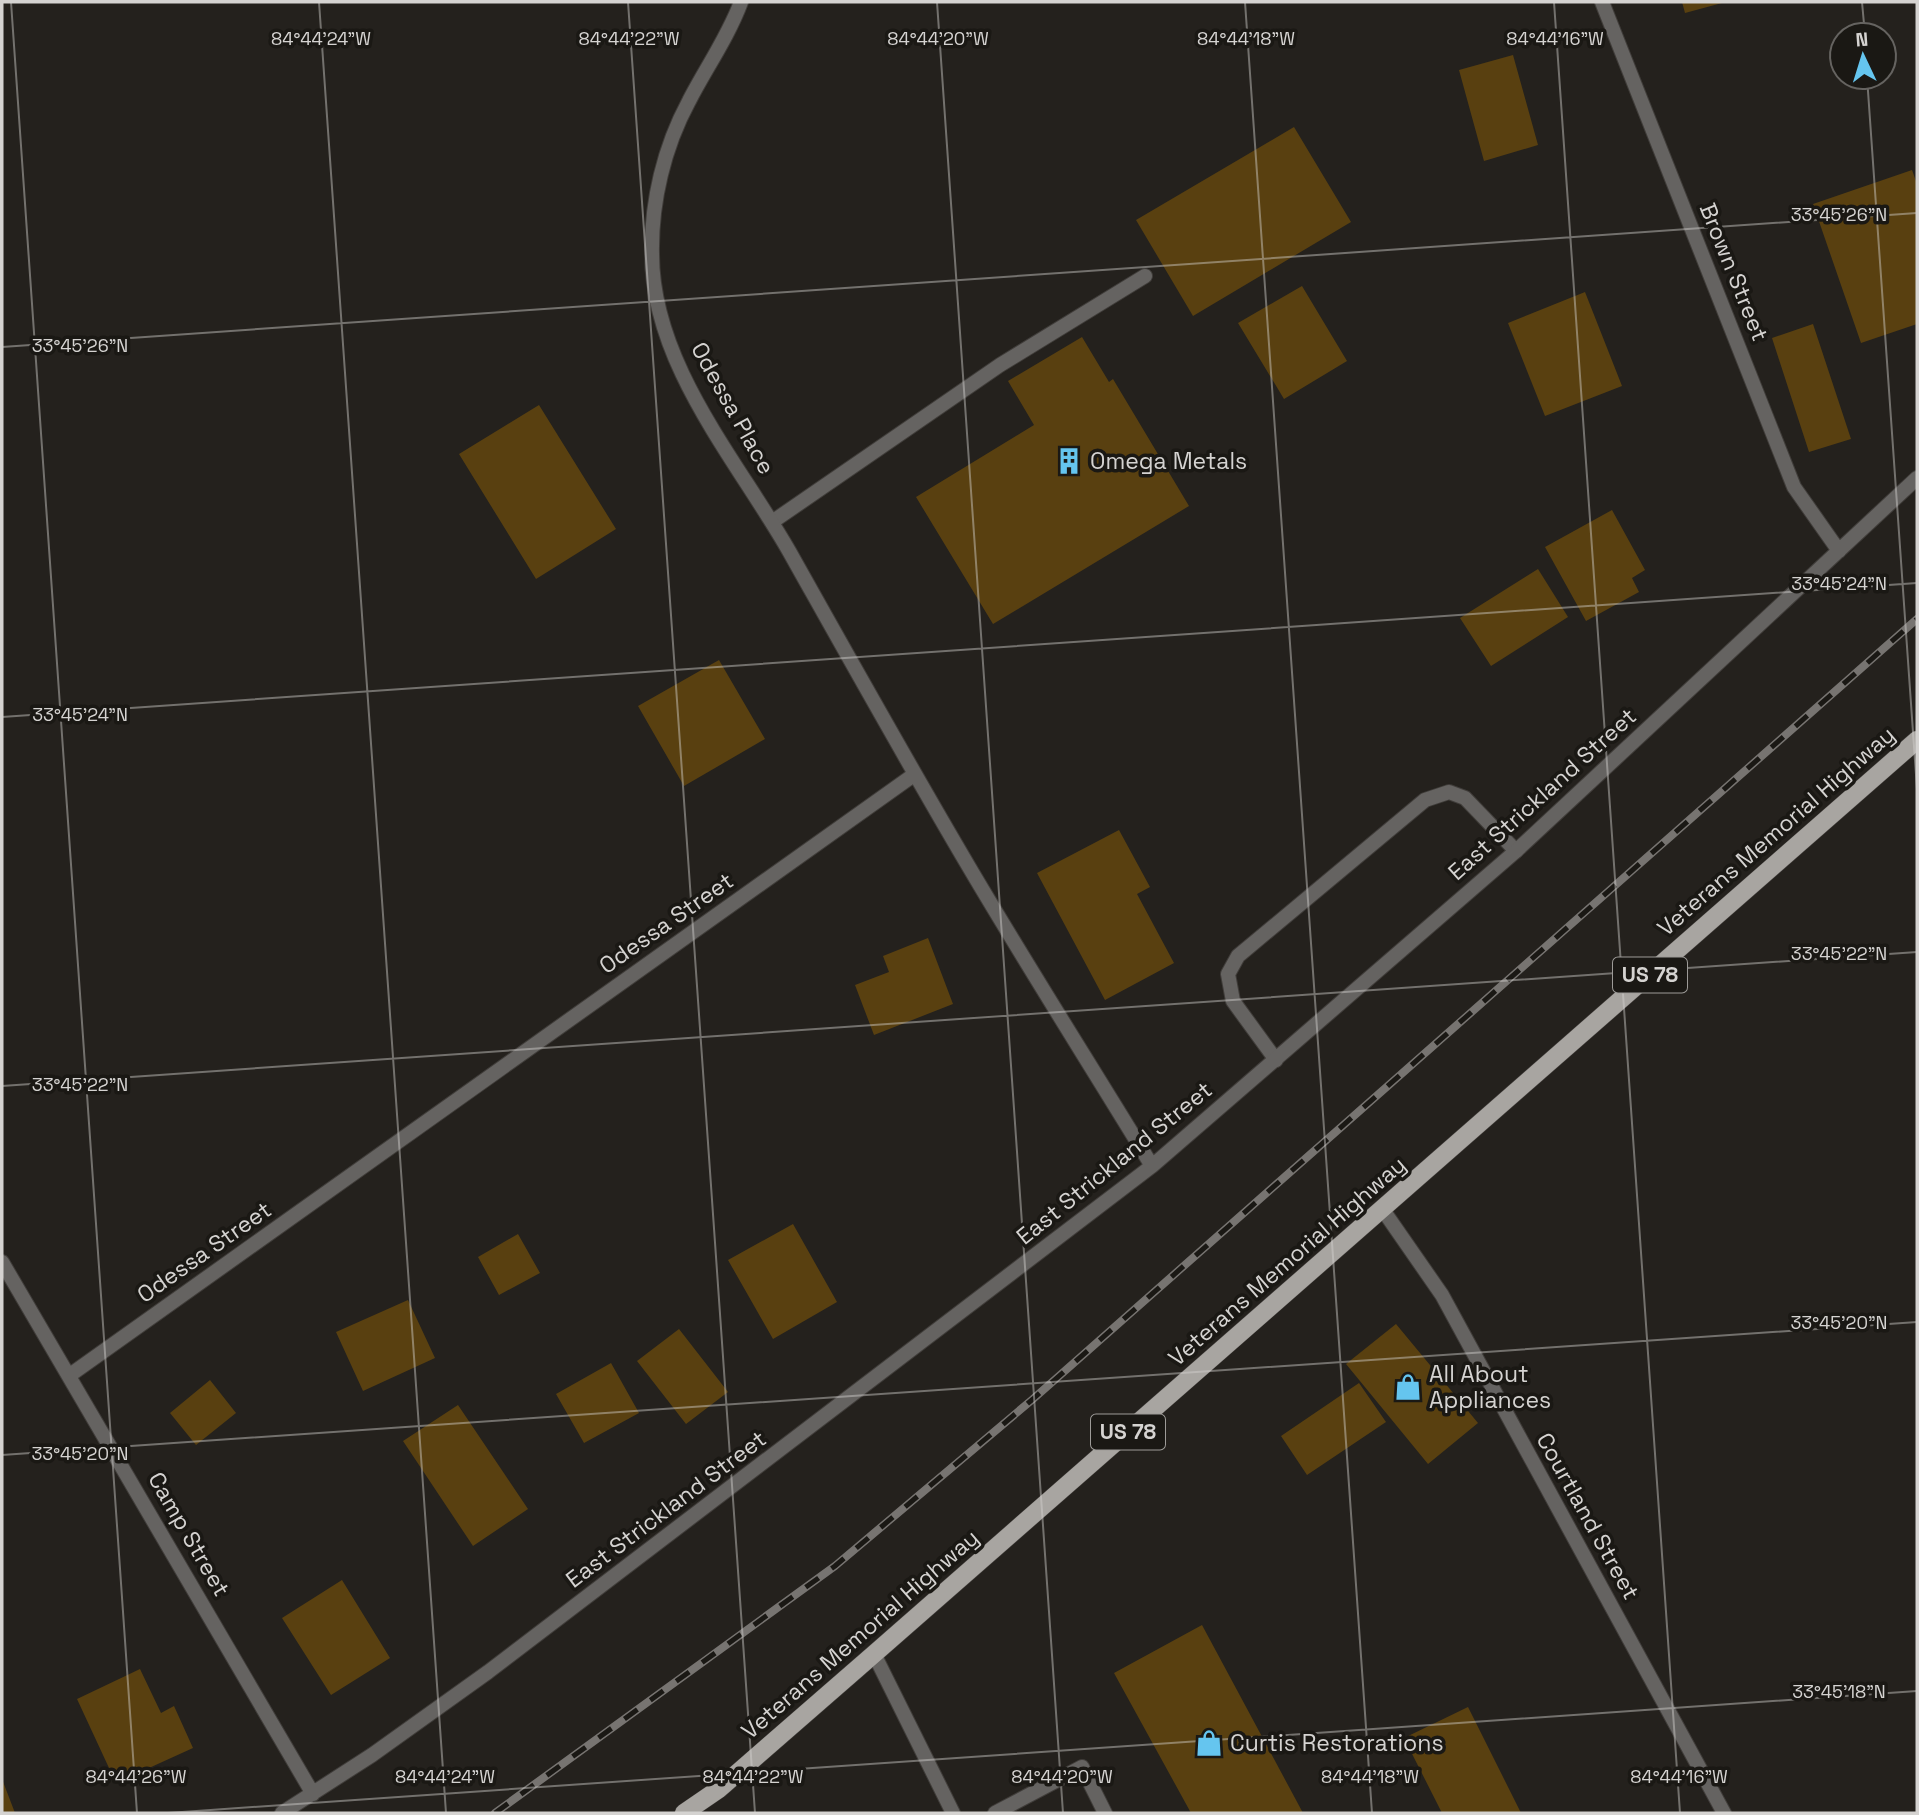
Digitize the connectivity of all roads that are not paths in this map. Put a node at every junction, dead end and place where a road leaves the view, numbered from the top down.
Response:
1 (741, 2) edge
2 (1602, 2) edge
3 (1145, 276) dead end
4 (1917, 478) edge
5 (772, 522) junction
6 (1839, 551) junction
7 (1917, 740) edge
8 (915, 774) junction
9 (1516, 850) junction
10 (1276, 1059) junction
11 (1152, 1166) junction
12 (1382, 1210) junction
13 (2, 1262) edge
14 (71, 1375) junction
15 (874, 1654) junction
16 (313, 1794) junction
17 (282, 1813) edge
18 (684, 1813) edge
19 (953, 1813) edge
20 (995, 1813) edge
21 (1105, 1813) edge
22 (1724, 1813) edge

1 - 5 street, Odessa Place
2 - 6 street, Brown Street
3 - 5 street
4 - 6 street, East Strickland Street
5 - 8 street, Odessa Place
6 - 9 street, East Strickland Street
7 - 12 main road, Veterans Memorial Highway / US 78
8 - 11 street
8 - 14 street, Odessa Street
9 - 10 street, East Strickland Street
9 - 10 street
10 - 11 street, East Strickland Street
11 - 16 street, East Strickland Street
12 - 15 main road, Veterans Memorial Highway / US 78
12 - 22 street, Courtland Street
13 - 14 street, Camp Street
14 - 16 street, Camp Street
15 - 18 main road, Veterans Memorial Highway / US 78
15 - 19 street
16 - 17 street, East Strickland Street
20 - 21 street

